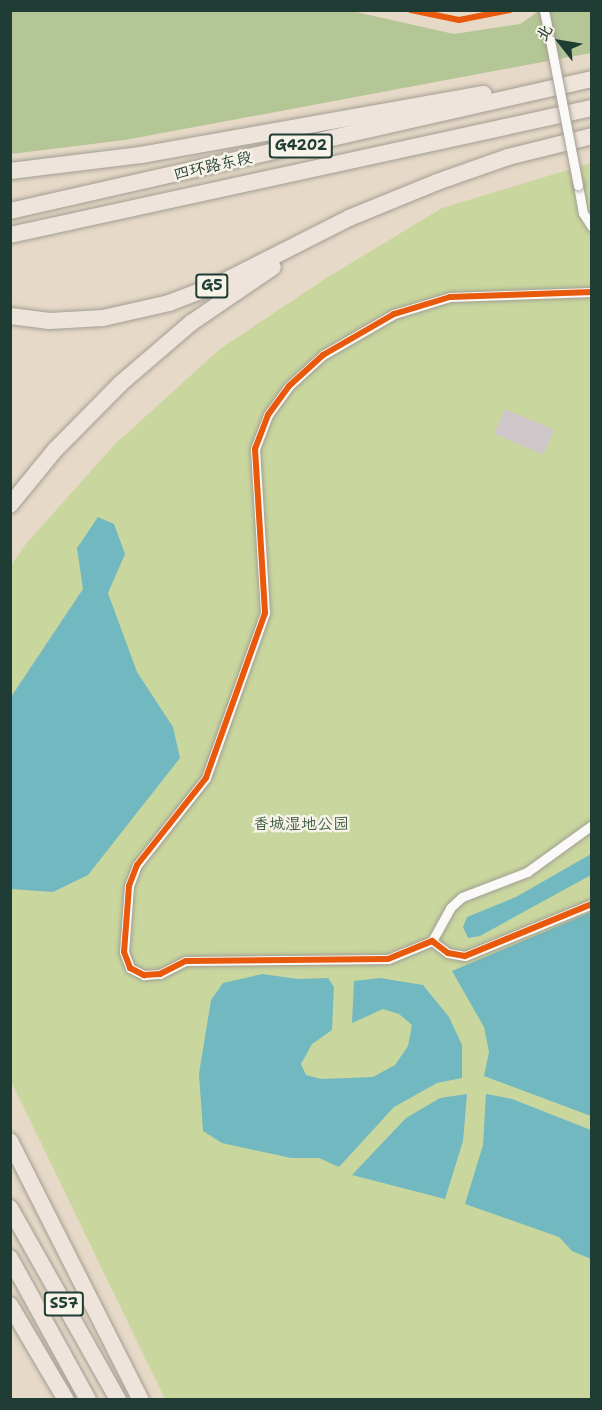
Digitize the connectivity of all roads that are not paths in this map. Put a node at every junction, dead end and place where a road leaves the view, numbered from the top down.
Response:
1 (544, 10) edge
2 (591, 78) edge
3 (591, 108) edge
4 (591, 136) edge
5 (10, 171) edge
6 (399, 198) junction
7 (10, 211) edge
8 (591, 226) edge
9 (10, 235) edge
10 (591, 292) edge
11 (10, 316) edge
12 (10, 505) edge
13 (591, 825) edge
14 (591, 904) edge
15 (432, 941) junction
16 (10, 1141) edge
17 (10, 1208) edge
18 (10, 1258) edge
19 (10, 1305) edge
20 (66, 1400) edge
21 (88, 1400) edge
22 (118, 1400) edge
23 (141, 1400) edge

1 - 8 street, bridge
2 - 5 highway
2 - 7 highway, 四环路东段 / G4202
3 - 9 highway, 四环路东段 / G4202
4 - 6 highway, G5
6 - 11 highway, G5
6 - 12 highway
10 - 15 street
13 - 15 street
14 - 15 street
16 - 23 highway
17 - 22 highway, S57
18 - 21 highway, S57
19 - 20 highway

